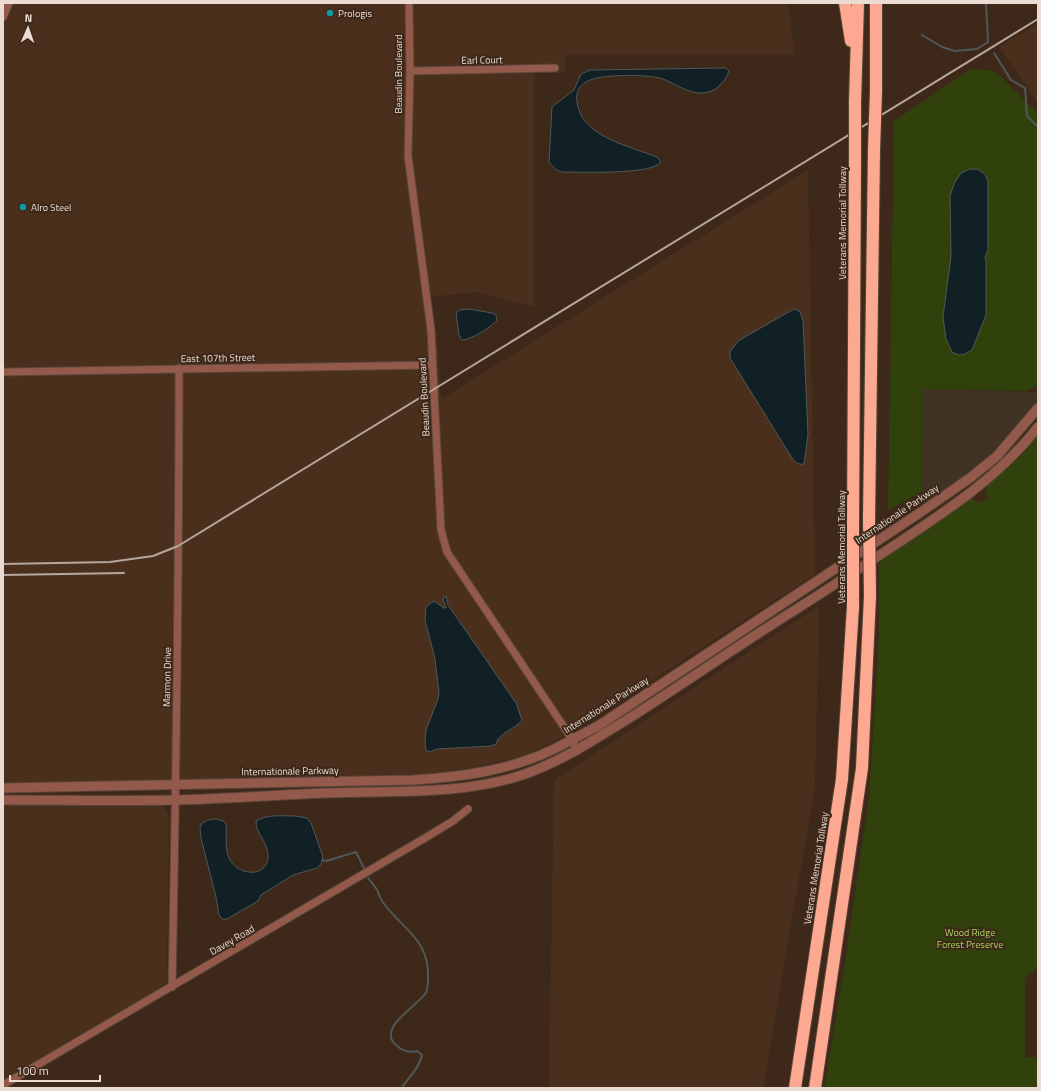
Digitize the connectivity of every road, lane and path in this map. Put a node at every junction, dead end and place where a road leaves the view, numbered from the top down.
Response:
1 (9, 3) edge
2 (409, 3) edge
3 (845, 3) edge
4 (858, 3) edge
5 (876, 3) edge
6 (3, 17) edge
7 (855, 67) junction
8 (555, 68) dead end
9 (410, 71) junction
10 (432, 365) junction
11 (180, 368) junction
12 (3, 372) edge
13 (1038, 408) edge
14 (1038, 427) edge
15 (572, 739) junction
16 (577, 751) junction
17 (176, 785) junction
18 (3, 788) edge
19 (3, 800) edge
20 (176, 800) junction
21 (468, 809) dead end
22 (172, 987) junction
23 (3, 1085) edge
24 (795, 1088) edge
25 (815, 1088) edge

1 - 6 street
2 - 9 street, Beaudin Boulevard
3 - 7 highway
4 - 7 highway, Veterans Memorial Tollway
5 - 25 highway, bridge
7 - 24 highway, Veterans Memorial Tollway, bridge
8 - 9 street, Earl Court
9 - 10 street, Beaudin Boulevard
10 - 11 street, East 107th Street
10 - 15 street, Beaudin Boulevard
11 - 12 street, East 107th Street
11 - 17 street, Marmon Drive
13 - 15 street, Internationale Parkway
14 - 16 street
15 - 16 street, Beaudin Boulevard
15 - 17 street, Internationale Parkway
16 - 20 street
17 - 18 street, Internationale Parkway
17 - 20 street, Marmon Drive
19 - 20 street
20 - 22 street, Marmon Drive
21 - 22 street, Davey Road
22 - 23 street, Davey Road

